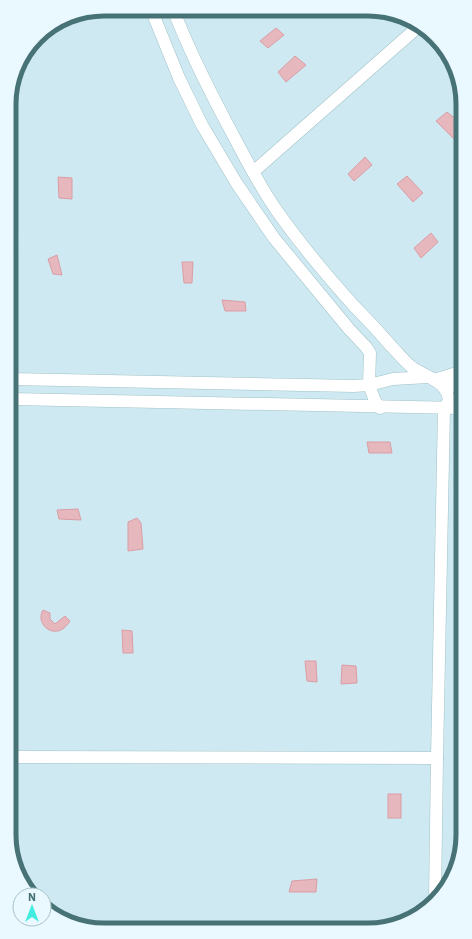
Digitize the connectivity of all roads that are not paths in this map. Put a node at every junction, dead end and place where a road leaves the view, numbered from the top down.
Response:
1 (154, 16) edge
2 (176, 16) edge
3 (415, 30) edge
4 (253, 172) junction
5 (456, 373) edge
6 (16, 379) edge
7 (435, 380) junction
8 (368, 385) junction
9 (456, 386) edge
10 (16, 399) edge
11 (380, 408) junction
12 (456, 408) edge
13 (444, 409) junction
14 (16, 757) edge
15 (437, 758) junction
16 (435, 892) edge

1 - 8 street
2 - 4 street
3 - 4 street
4 - 7 street
5 - 7 street
6 - 8 street
7 - 8 street
7 - 9 street
7 - 13 street
8 - 11 street
10 - 11 street
11 - 13 street
12 - 13 street
13 - 15 street
14 - 15 street
15 - 16 street

